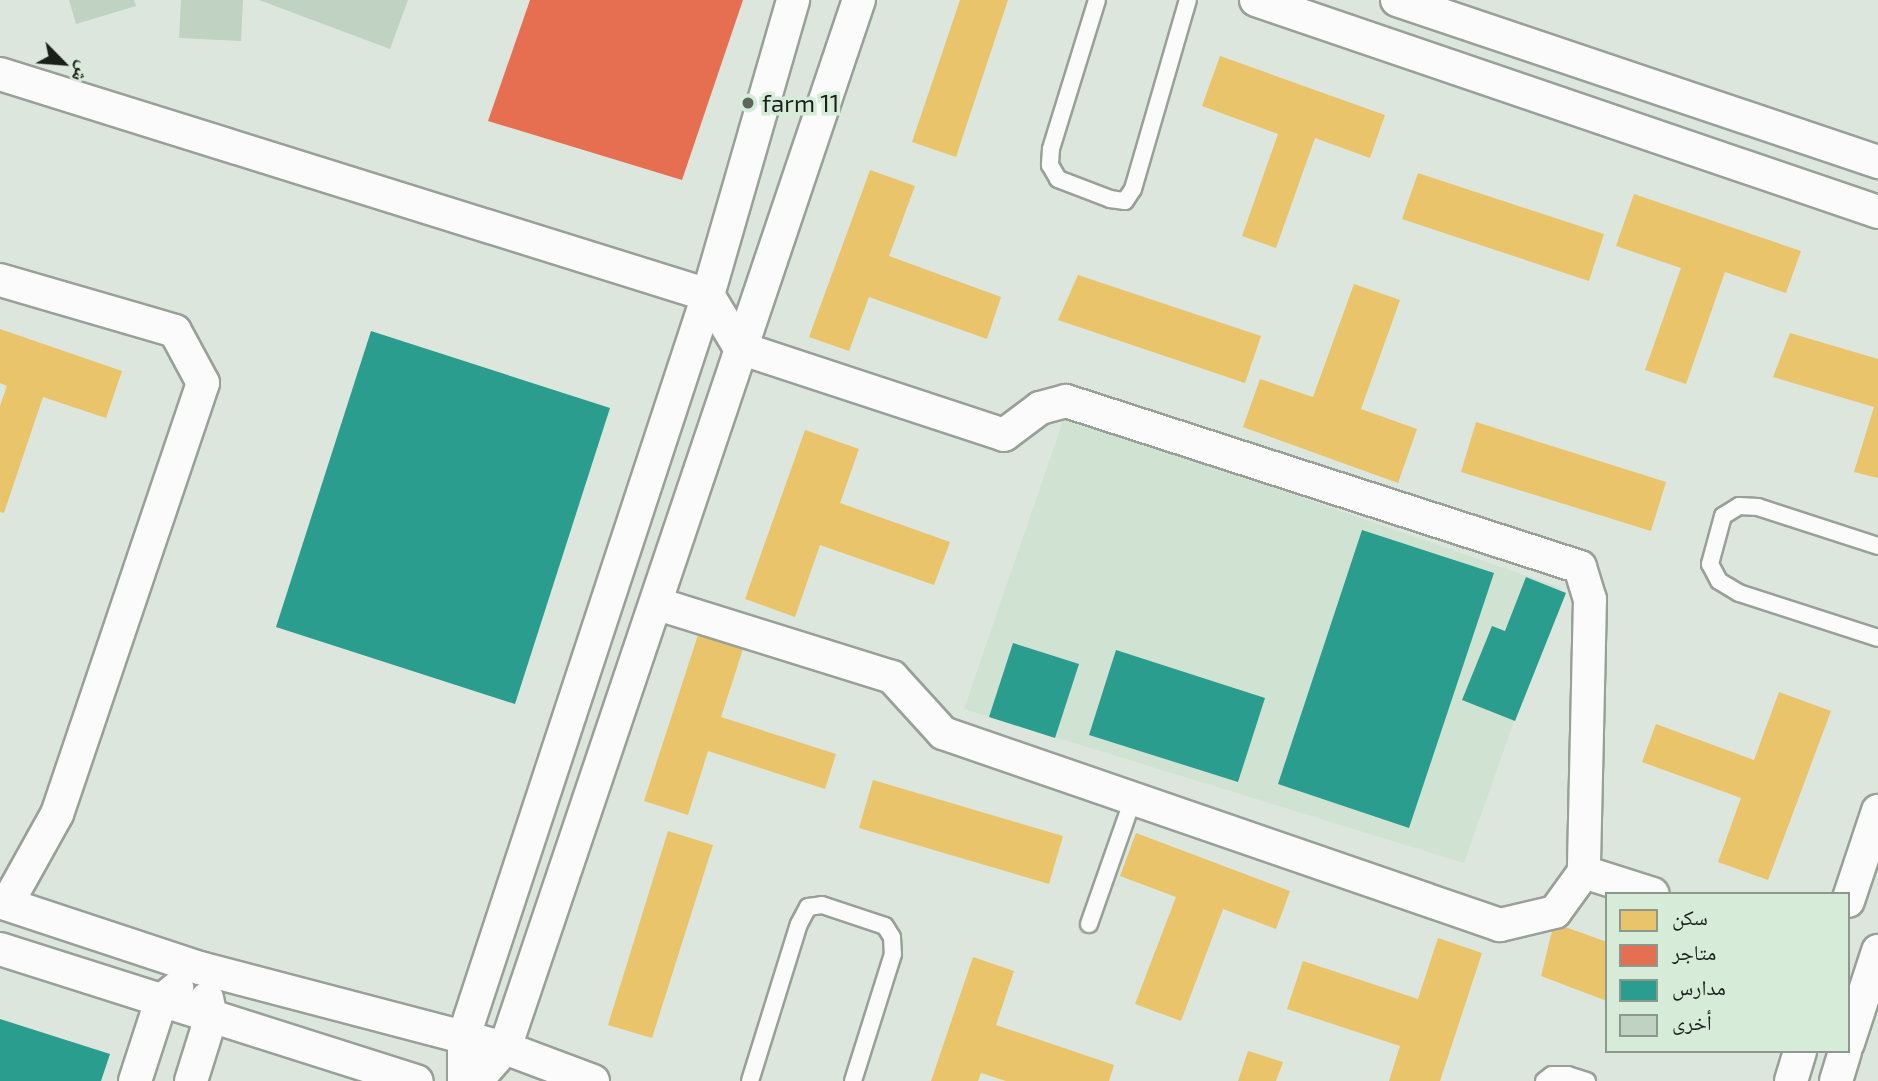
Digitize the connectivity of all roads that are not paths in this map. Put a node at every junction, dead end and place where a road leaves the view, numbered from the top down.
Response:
1 (793, 0) edge
2 (859, 0) edge
3 (1097, 0) edge
4 (1188, 0) edge
5 (1256, 0) edge
6 (1397, 0) edge
7 (0, 74) edge
8 (1878, 162) edge
9 (1878, 212) edge
10 (0, 280) edge
11 (708, 295) junction
12 (740, 348) junction
13 (1878, 546) edge
14 (657, 604) junction
15 (1878, 638) edge
16 (1133, 799) junction
17 (1878, 811) edge
18 (1584, 872) junction
19 (1647, 892) edge
20 (1850, 895) edge
21 (3, 903) edge
22 (1089, 924) dead end
23 (0, 949) edge
24 (1869, 964) edge
25 (200, 968) junction
26 (161, 1001) junction
27 (211, 1017) junction
28 (1850, 1035) edge
29 (464, 1036) junction
30 (505, 1048) junction
31 (1799, 1053) edge
32 (1845, 1053) edge
33 (135, 1081) edge
34 (191, 1081) edge
35 (417, 1081) edge
36 (464, 1081) edge
37 (477, 1081) edge
38 (593, 1081) edge
39 (750, 1081) edge
40 (853, 1081) edge
41 (1544, 1081) edge
42 (1587, 1081) edge
43 (1791, 1081) edge
44 (1836, 1081) edge

1 - 11 street
2 - 12 street
3 - 4 lane
5 - 9 street
6 - 8 street
7 - 11 street
10 - 21 street
11 - 12 street
11 - 29 street
12 - 14 street
12 - 18 street
13 - 15 lane
14 - 16 street
14 - 30 street
16 - 18 street
16 - 22 lane
17 - 20 street
18 - 19 street
21 - 25 street
23 - 26 street
24 - 28 street
25 - 26 street
25 - 27 street
25 - 29 street
26 - 27 street
26 - 33 street
27 - 34 street
27 - 35 street
29 - 30 street
29 - 36 street
30 - 37 street
30 - 38 street
31 - 43 street
32 - 44 street
39 - 40 lane
41 - 42 lane

